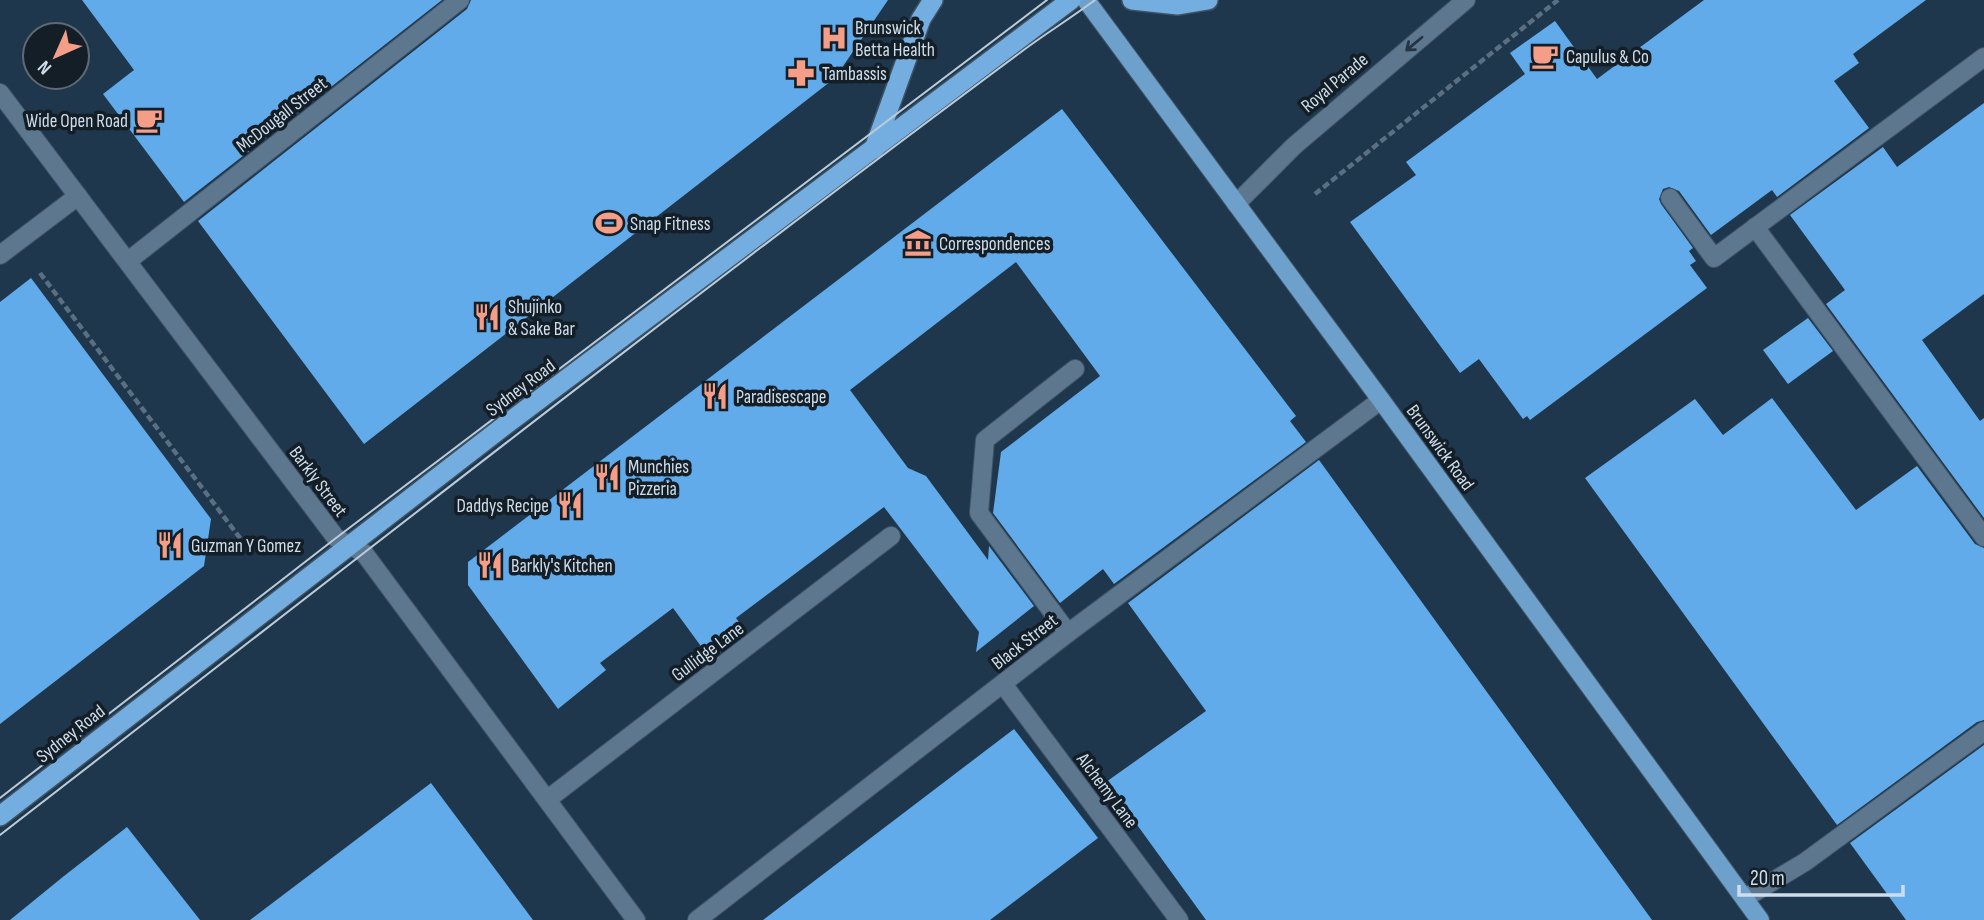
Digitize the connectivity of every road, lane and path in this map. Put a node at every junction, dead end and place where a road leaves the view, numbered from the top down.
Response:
1 (460, 0) edge
2 (933, 0) edge
3 (1071, 0) edge
4 (1086, 0) edge
5 (1132, 0) edge
6 (1208, 0) edge
7 (1466, 0) edge
8 (1558, 0) edge
9 (1984, 57) edge
10 (0, 93) edge
11 (874, 150) junction
12 (1315, 194) dead end
13 (78, 196) junction
14 (1670, 198) dead end
15 (1236, 204) junction
16 (1755, 227) junction
17 (17, 242) junction
18 (0, 255) edge
19 (128, 261) junction
20 (1075, 369) dead end
21 (1381, 400) junction
22 (891, 536) dead end
23 (1984, 537) edge
24 (246, 546) dead end
25 (349, 546) junction
26 (1068, 634) junction
27 (1003, 684) junction
28 (1984, 731) edge
29 (548, 799) junction
30 (0, 816) edge
31 (1745, 898) junction
32 (636, 920) edge
33 (697, 920) edge
34 (1179, 920) edge
35 (1760, 920) edge

1 - 19 street, McDougall Street
2 - 11 highway
3 - 11 highway, Sydney Road
4 - 15 main road, Brunswick Road
5 - 6 highway
7 -> 15 street, Royal Parade
8 - 12 path
9 - 16 street
10 - 13 street, Barkly Street
11 - 25 highway, Sydney Road
13 - 17 street
13 - 19 street, Barkly Street
14 - 16 street
15 - 21 main road, Brunswick Road
16 - 23 street
17 - 18 street
17 - 24 path
19 - 25 street, Barkly Street
20 - 26 street
21 - 26 street, Black Street
21 - 31 main road, Brunswick Road
22 - 29 street, Gullidge Lane
25 - 29 street, Barkly Street
25 - 30 highway, Sydney Road
26 - 27 street, Black Street
27 - 33 street, Black Street
27 - 34 street, Alchemy Lane
28 - 31 street
29 - 32 street, Barkly Street
31 - 35 main road, Brunswick Road

